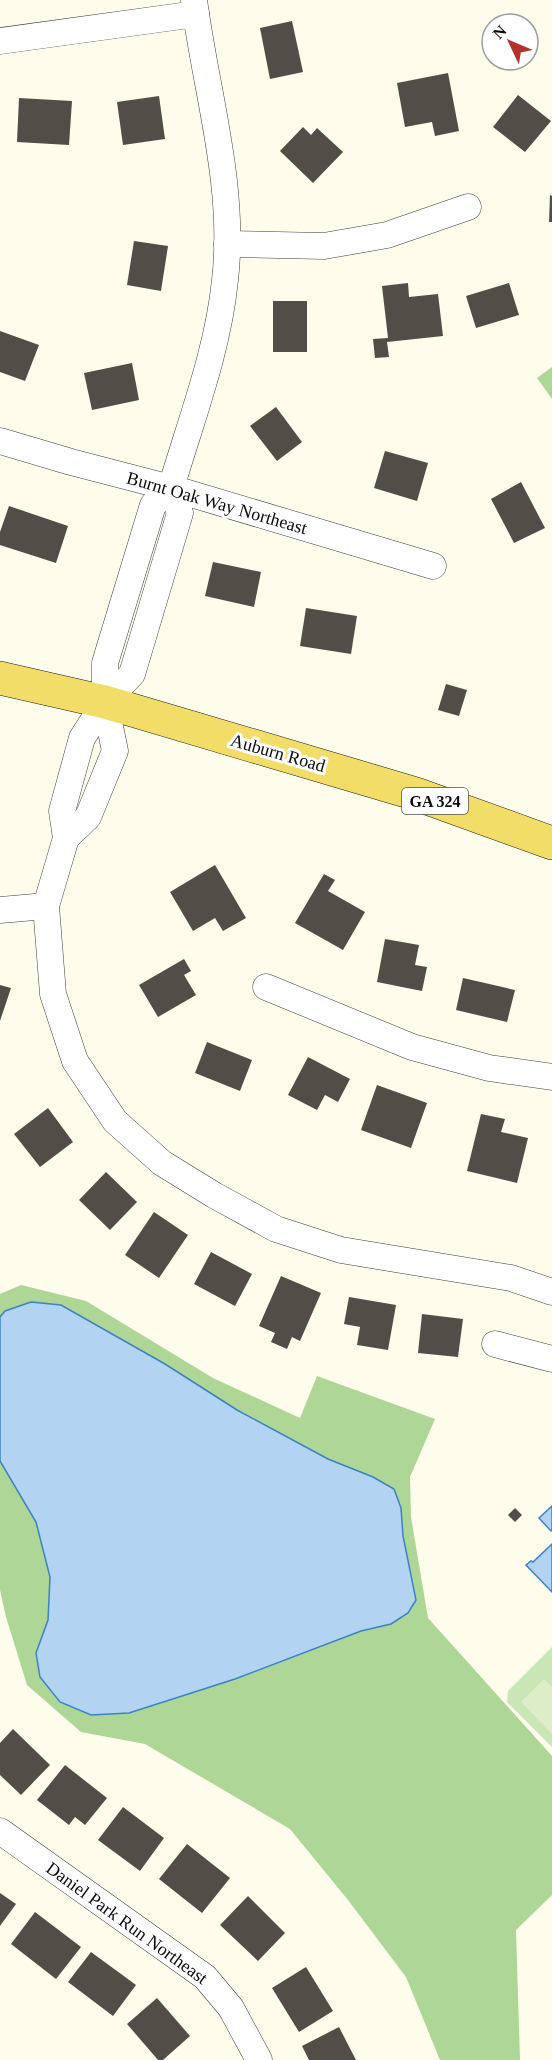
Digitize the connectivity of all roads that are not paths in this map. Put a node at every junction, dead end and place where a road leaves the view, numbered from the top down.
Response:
1 (195, 7) edge
2 (0, 41) edge
3 (468, 207) dead end
4 (227, 244) junction
5 (0, 441) edge
6 (171, 488) junction
7 (433, 566) dead end
8 (0, 678) edge
9 (105, 702) junction
10 (66, 838) junction
11 (552, 843) edge
12 (46, 906) junction
13 (0, 910) edge
14 (266, 987) dead end
15 (552, 1077) edge
16 (552, 1292) edge
17 (495, 1344) dead end
18 (552, 1359) edge
19 (0, 1831) edge
20 (259, 2060) edge

1 - 2 street
1 - 4 street
3 - 4 street
4 - 6 street
5 - 6 street, Burnt Oak Way Northeast
6 - 7 street, Burnt Oak Way Northeast
6 - 9 street
8 - 9 main road, Auburn Road / GA 324
9 - 10 street
9 - 10 street
9 - 11 main road, Auburn Road / GA 324
10 - 12 street
12 - 13 street
12 - 16 street
14 - 15 street
17 - 18 street
19 - 20 street, Daniel Park Run Northeast

